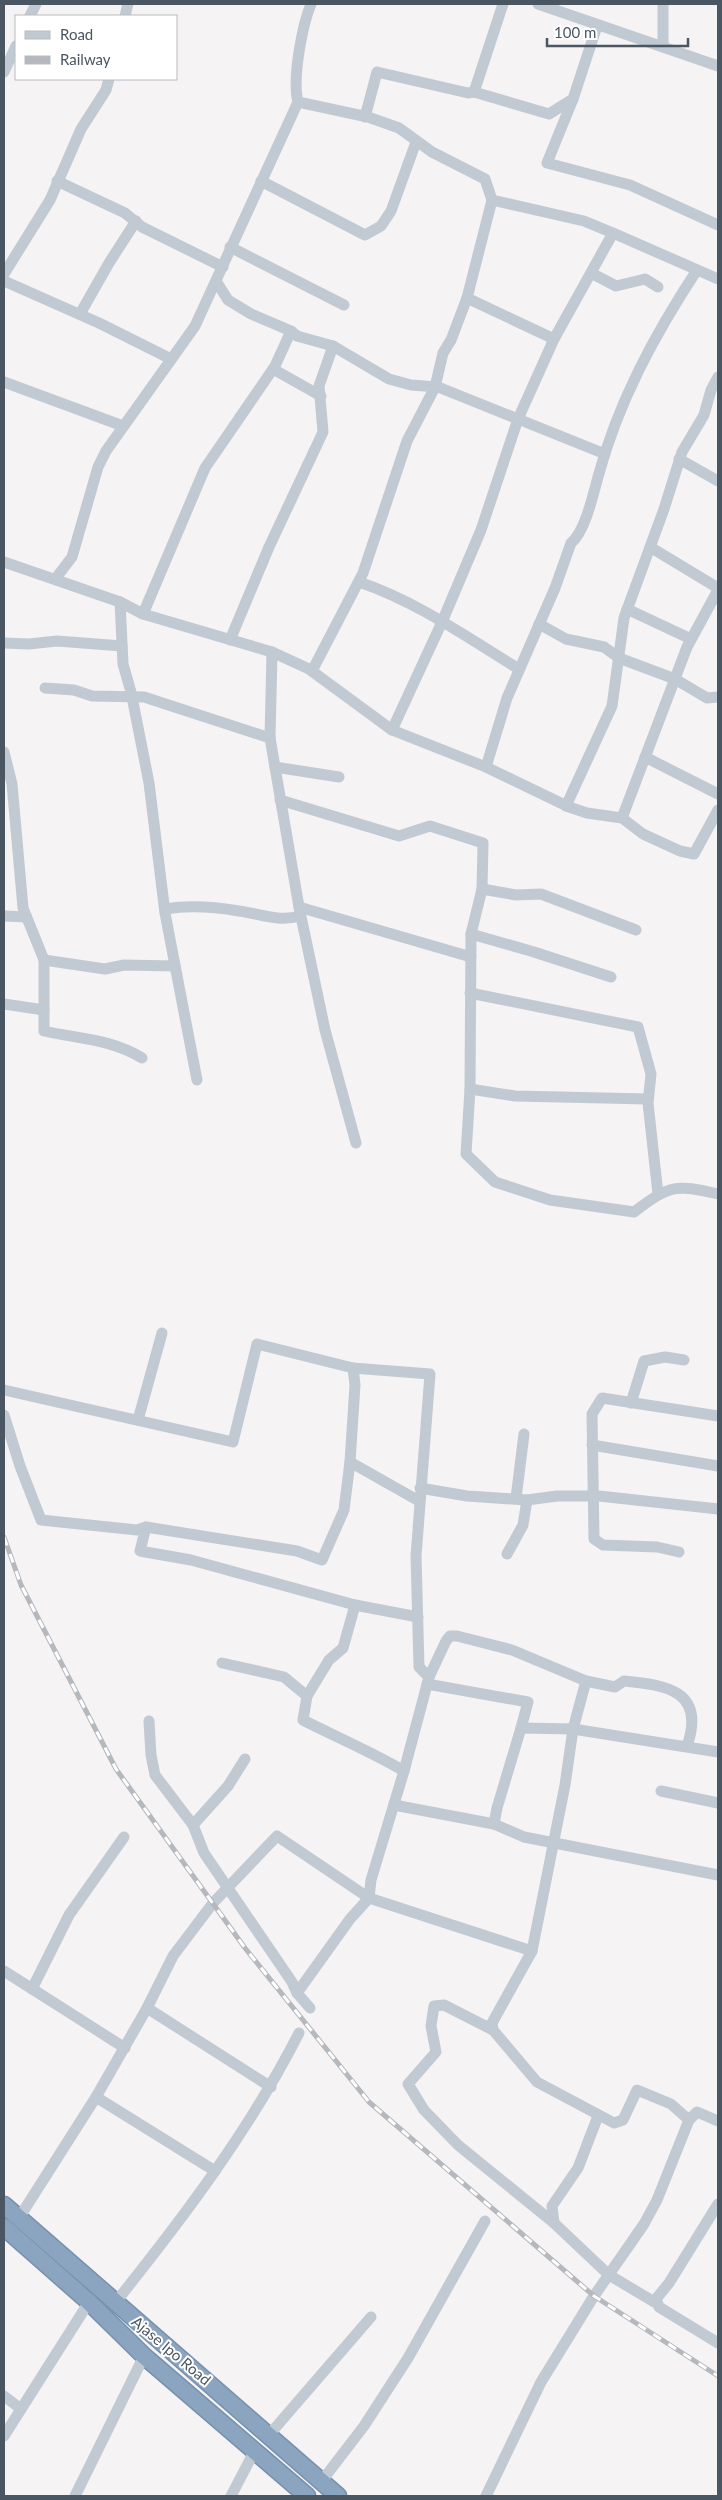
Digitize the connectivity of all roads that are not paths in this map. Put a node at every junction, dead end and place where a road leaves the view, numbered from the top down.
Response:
1 (311, 4) edge
2 (503, 4) edge
3 (538, 4) edge
4 (663, 4) edge
5 (597, 26) junction
6 (663, 45) junction
7 (15, 48) edge
8 (718, 66) edge
9 (4, 72) edge
10 (109, 80) edge
11 (474, 92) junction
12 (573, 99) junction
13 (298, 102) junction
14 (365, 117) junction
15 (416, 142) junction
16 (57, 181) junction
17 (261, 181) junction
18 (492, 200) junction
19 (136, 221) junction
20 (718, 225) edge
21 (613, 233) junction
22 (230, 247) junction
23 (223, 266) junction
24 (697, 270) junction
25 (591, 273) junction
26 (4, 274) edge
27 (718, 279) edge
28 (4, 281) edge
29 (216, 281) junction
30 (658, 287) dead end
31 (467, 298) junction
32 (344, 305) dead end
33 (80, 314) junction
34 (291, 331) junction
35 (554, 339) junction
36 (333, 346) junction
37 (171, 359) junction
38 (272, 369) junction
39 (718, 377) edge
40 (4, 382) edge
41 (435, 387) junction
42 (321, 396) junction
43 (707, 406) junction
44 (718, 410) edge
45 (518, 419) junction
46 (123, 426) junction
47 (605, 454) junction
48 (679, 459) junction
49 (718, 481) edge
50 (650, 547) junction
51 (4, 562) edge
52 (56, 578) junction
53 (359, 582) junction
54 (718, 589) edge
55 (120, 602) junction
56 (627, 609) junction
57 (143, 614) junction
58 (442, 622) junction
59 (539, 624) junction
60 (691, 639) junction
61 (230, 640) junction
62 (4, 643) edge
63 (122, 646) junction
64 (272, 652) junction
65 (619, 658) junction
66 (519, 669) junction
67 (312, 671) junction
68 (675, 679) junction
69 (44, 688) dead end
70 (132, 697) junction
71 (718, 698) edge
72 (392, 730) junction
73 (270, 738) junction
74 (4, 752) edge
75 (645, 757) junction
76 (274, 767) junction
77 (486, 767) junction
78 (339, 777) dead end
79 (718, 794) edge
80 (280, 800) junction
81 (566, 806) junction
82 (718, 810) edge
83 (622, 818) junction
84 (482, 889) junction
85 (165, 909) junction
86 (300, 912) junction
87 (4, 916) edge
88 (26, 916) junction
89 (636, 930) dead end
90 (471, 934) junction
91 (471, 957) junction
92 (44, 960) junction
93 (175, 966) junction
94 (611, 977) dead end
95 (470, 993) junction
96 (4, 1004) edge
97 (44, 1010) junction
98 (142, 1058) dead end
99 (196, 1080) dead end
100 (470, 1089) junction
101 (648, 1098) junction
102 (356, 1144) dead end
103 (658, 1194) junction
104 (718, 1194) edge
105 (162, 1333) dead end
106 (684, 1360) dead end
107 (353, 1368) junction
108 (4, 1390) edge
109 (631, 1403) junction
110 (4, 1415) edge
111 (718, 1416) edge
112 (138, 1420) junction
113 (524, 1434) dead end
114 (592, 1445) junction
115 (350, 1462) junction
116 (718, 1466) edge
117 (420, 1488) junction
118 (593, 1496) junction
119 (521, 1499) junction
120 (419, 1501) junction
121 (718, 1509) edge
122 (146, 1526) junction
123 (679, 1552) dead end
124 (507, 1554) dead end
125 (355, 1605) junction
126 (418, 1617) junction
127 (222, 1664) dead end
128 (428, 1680) junction
129 (586, 1681) junction
130 (307, 1696) junction
131 (149, 1721) dead end
132 (521, 1728) junction
133 (573, 1729) junction
134 (687, 1746) junction
135 (718, 1752) edge
136 (245, 1759) dead end
137 (404, 1771) junction
138 (660, 1791) dead end
139 (718, 1803) edge
140 (394, 1805) junction
141 (494, 1824) junction
142 (193, 1825) junction
143 (124, 1837) dead end
144 (554, 1843) junction
145 (718, 1876) edge
146 (227, 1887) junction
147 (369, 1898) junction
148 (532, 1951) junction
149 (4, 1971) edge
150 (32, 1989) junction
151 (297, 1993) junction
152 (147, 2008) junction
153 (310, 2008) dead end
154 (493, 2030) junction
155 (299, 2033) dead end
156 (125, 2048) junction
157 (270, 2087) junction
158 (96, 2097) junction
159 (598, 2116) junction
160 (690, 2120) junction
161 (718, 2121) edge
162 (215, 2171) junction
163 (718, 2204) edge
164 (4, 2205) edge
165 (19, 2218) junction
166 (485, 2221) dead end
167 (707, 2222) junction
168 (554, 2223) junction
169 (4, 2227) edge
170 (718, 2228) edge
171 (609, 2275) junction
172 (89, 2302) junction
173 (115, 2303) junction
174 (656, 2303) junction
175 (371, 2317) dead end
176 (718, 2343) edge
177 (144, 2356) junction
178 (195, 2371) junction
179 (181, 2387) junction
180 (4, 2396) edge
181 (20, 2409) junction
182 (269, 2434) junction
183 (4, 2436) edge
184 (255, 2450) junction
185 (321, 2482) junction
186 (75, 2496) edge
187 (231, 2496) edge
188 (307, 2496) edge
189 (338, 2496) edge
190 (486, 2496) edge

1 - 13 street
2 - 11 street
3 - 5 street
4 - 6 street
5 - 6 street
5 - 12 street
6 - 8 street
7 - 9 street
10 - 16 street
11 - 12 street
11 - 14 street
12 - 20 street
13 - 14 street
13 - 17 street
14 - 15 street
15 - 17 street
15 - 18 street
16 - 19 street
16 - 26 street
17 - 22 street
18 - 21 street
18 - 31 street
19 - 23 street
19 - 33 street
21 - 24 street
21 - 25 street
22 - 23 street
22 - 32 street
23 - 29 street
24 - 27 street
24 - 47 street
25 - 30 street
25 - 35 street
28 - 33 street
29 - 34 street
29 - 37 street
31 - 35 street
31 - 41 street
33 - 37 street
34 - 36 street
34 - 38 street
35 - 45 street
36 - 41 street
36 - 42 street
37 - 46 street
38 - 42 street
38 - 57 street
39 - 43 street
40 - 46 street
41 - 45 street
41 - 53 street
42 - 61 street
43 - 44 street
43 - 48 street
45 - 47 street
45 - 58 street
46 - 52 street
47 - 59 street
48 - 49 street
48 - 50 street
50 - 54 street
50 - 56 street
51 - 52 street
52 - 55 street
53 - 58 street
53 - 67 street
54 - 60 street
55 - 57 street
55 - 63 street
56 - 60 street
56 - 65 street
57 - 61 street
58 - 66 street
58 - 72 street
59 - 65 street
59 - 66 street
60 - 68 street
61 - 64 street
62 - 63 street
63 - 70 street
64 - 67 street
64 - 73 street
65 - 68 street
65 - 81 street
66 - 77 street
67 - 72 street
68 - 71 street
68 - 75 street
69 - 70 street
70 - 73 street
70 - 85 street
72 - 77 street
73 - 76 street
74 - 88 street
75 - 79 street
75 - 83 street
76 - 78 street
76 - 80 street
77 - 81 street
80 - 84 street
80 - 86 street
81 - 83 street
82 - 83 street
84 - 89 street
84 - 90 street
85 - 86 street
85 - 93 street
86 - 91 street
86 - 102 street
87 - 88 street
88 - 92 street
90 - 91 street
90 - 94 street
91 - 95 street
92 - 93 street
92 - 97 street
93 - 99 street
95 - 100 street
95 - 101 street
96 - 97 street
97 - 98 street
100 - 101 street
100 - 103 street
101 - 103 street
103 - 104 street
105 - 112 street
106 - 109 street
107 - 112 street
107 - 115 street
107 - 117 street
108 - 112 street
109 - 111 street
109 - 114 street
110 - 122 street
113 - 119 street
114 - 116 street
114 - 118 street
115 - 120 street
115 - 122 street
117 - 119 street
117 - 120 street
118 - 119 street
118 - 121 street
118 - 123 street
119 - 124 street
120 - 126 street
122 - 125 street
125 - 126 street
125 - 130 street
126 - 128 street
127 - 130 street
128 - 129 street
128 - 132 street
128 - 137 street
129 - 133 street
129 - 134 street
130 - 137 street
131 - 142 street
132 - 133 street
132 - 141 street
133 - 134 street
133 - 144 street
134 - 135 street
136 - 142 street
137 - 140 street
138 - 139 street
140 - 141 street
140 - 147 street
141 - 144 street
142 - 146 street
143 - 150 street
144 - 145 street
144 - 148 street
146 - 147 street
146 - 151 street
146 - 152 street
147 - 148 street
147 - 151 street
148 - 154 street
149 - 150 street
150 - 156 street
151 - 153 street
152 - 156 street
152 - 157 street
154 - 159 street
154 - 168 street
155 - 157 street
156 - 158 street
157 - 162 street
158 - 162 street
158 - 165 street
159 - 160 street
159 - 168 street
160 - 161 street
160 - 171 street
162 - 173 street
163 - 167 street
164 - 165 highway, Ajase Ipo Road
165 - 173 highway, Ajase Ipo Road
166 - 185 street
167 - 170 street
167 - 174 street
168 - 171 street
169 - 172 highway, Ajase Ipo Road
171 - 174 street
171 - 190 street
172 - 177 highway, Ajase Ipo Road
172 - 181 street
173 - 178 highway, Ajase Ipo Road
174 - 176 street
175 - 182 street
177 - 179 highway, Ajase Ipo Road
177 - 186 street
178 - 179 highway
178 - 182 highway, Ajase Ipo Road
179 - 184 highway, Ajase Ipo Road
180 - 181 street
181 - 183 street
182 - 185 highway, Ajase Ipo Road
184 - 187 street
184 - 188 highway, Ajase Ipo Road
185 - 189 highway, Ajase Ipo Road

